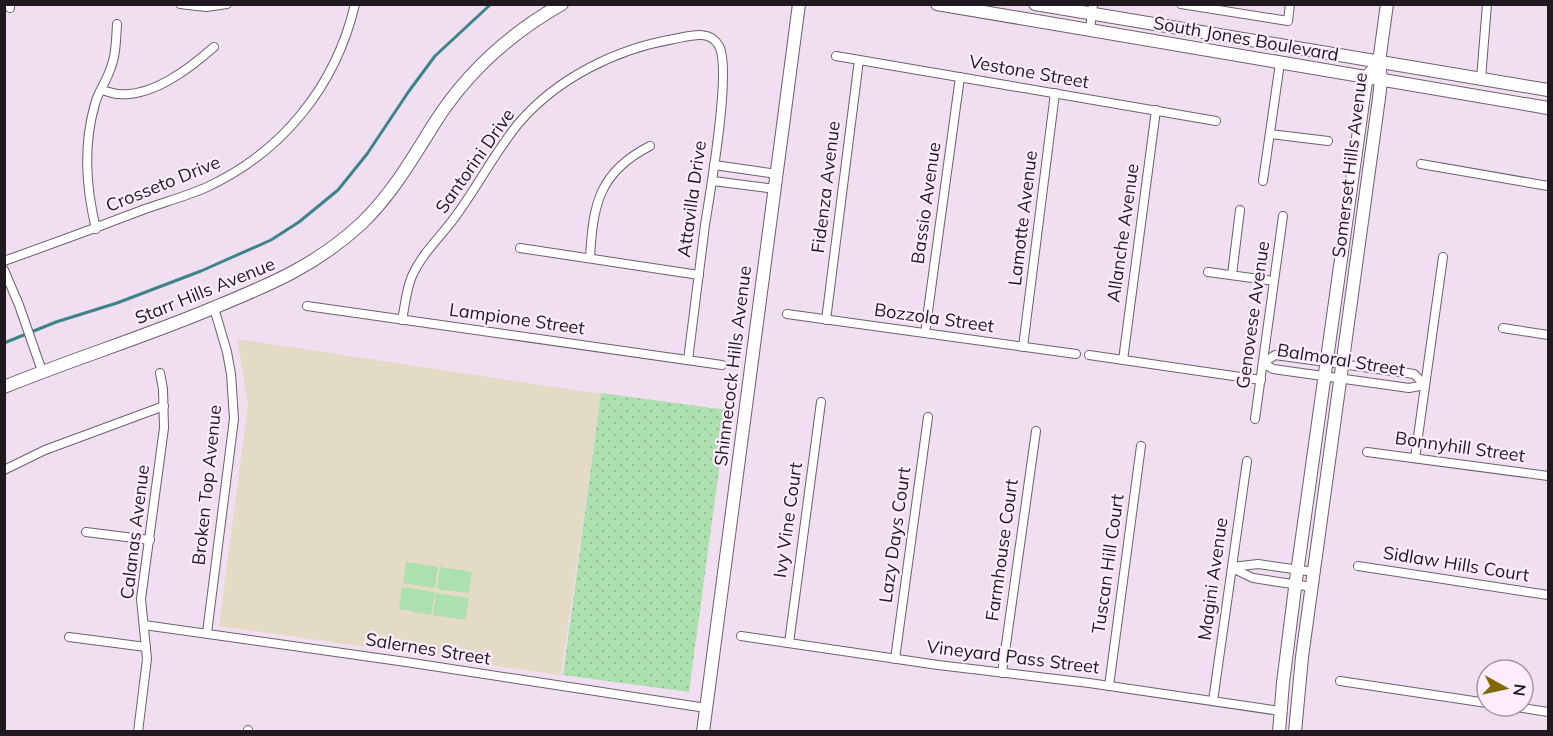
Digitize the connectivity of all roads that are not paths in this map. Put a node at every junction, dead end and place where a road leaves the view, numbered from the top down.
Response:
1 (180, 4) edge
2 (227, 4) edge
3 (355, 4) edge
4 (562, 4) edge
5 (799, 4) edge
6 (937, 4) edge
7 (1035, 4) edge
8 (1180, 4) edge
9 (1290, 4) edge
10 (1387, 4) edge
11 (1487, 4) edge
12 (1192, 5) edge
13 (1093, 9) edge
14 (117, 24) dead end
15 (1090, 30) junction
16 (718, 44) joint
17 (214, 47) dead end
18 (836, 56) dead end
19 (859, 60) junction
20 (1379, 62) junction
21 (1281, 63) junction
22 (960, 77) junction
23 (1367, 77) junction
24 (1481, 79) junction
25 (1381, 80) junction
26 (101, 90) junction
27 (1548, 90) edge
28 (1055, 93) junction
29 (1548, 108) edge
30 (1156, 110) junction
31 (1216, 121) dead end
32 (1270, 134) junction
33 (1328, 141) dead end
34 (650, 146) dead end
35 (1421, 164) dead end
36 (714, 165) junction
37 (777, 174) junction
38 (713, 181) junction
39 (1263, 181) dead end
40 (1548, 186) edge
41 (775, 189) junction
42 (1240, 210) dead end
43 (1283, 216) dead end
44 (96, 229) junction
45 (520, 248) dead end
46 (1443, 257) dead end
47 (590, 258) junction
48 (4, 261) edge
49 (4, 270) edge
50 (1208, 272) dead end
51 (699, 275) junction
52 (1232, 275) junction
53 (1274, 281) junction
54 (307, 306) dead end
55 (213, 308) junction
56 (787, 314) dead end
57 (402, 320) junction
58 (826, 320) junction
59 (1503, 328) dead end
60 (925, 333) junction
61 (1548, 335) edge
62 (1023, 347) junction
63 (1076, 354) dead end
64 (1089, 356) dead end
65 (688, 360) junction
66 (1123, 360) junction
67 (1327, 362) junction
68 (1263, 363) junction
69 (1343, 364) junction
70 (722, 365) dead end
71 (42, 371) junction
72 (160, 373) dead end
73 (1325, 376) junction
74 (1341, 378) junction
75 (1261, 380) junction
76 (1425, 385) junction
77 (4, 387) edge
78 (821, 402) dead end
79 (164, 406) junction
80 (928, 417) dead end
81 (1255, 419) dead end
82 (1036, 430) dead end
83 (1141, 446) dead end
84 (1367, 452) dead end
85 (1415, 458) junction
86 (1247, 461) dead end
87 (4, 470) edge
88 (1548, 476) edge
89 (86, 532) dead end
90 (150, 540) junction
91 (1358, 566) dead end
92 (1232, 567) junction
93 (1297, 570) junction
94 (1314, 572) junction
95 (1296, 584) junction
96 (1312, 587) junction
97 (1548, 595) edge
98 (144, 625) junction
99 (207, 633) junction
100 (741, 636) dead end
101 (69, 637) dead end
102 (789, 643) junction
103 (146, 647) junction
104 (895, 658) junction
105 (1002, 673) junction
106 (1340, 681) dead end
107 (1109, 686) junction
108 (1213, 701) junction
109 (1475, 701) edge
110 (706, 708) junction
111 (1280, 711) junction
112 (138, 732) edge
113 (703, 732) edge
114 (1279, 732) edge
115 (1295, 732) edge

1 - 2 street
3 - 44 street, Crosseto Drive
4 - 55 street, Starr Hills Avenue
5 - 37 street, Shinnecock Hills Avenue
6 - 15 street, South Jones Boulevard
7 - 13 street, South Jones Boulevard
8 - 12 street
9 - 12 street
10 - 20 street
11 - 24 street
13 - 15 street
13 - 20 street, South Jones Boulevard
14 - 26 street
15 - 21 street, South Jones Boulevard
16 - 36 street, Attavilla Drive
16 - 57 street, Santorini Drive
17 - 26 street
18 - 19 street, Vestone Street
19 - 22 street, Vestone Street
19 - 58 street, Fidenza Avenue
20 - 23 street, Somerset Hills Avenue
20 - 24 street, South Jones Boulevard
20 - 25 street, Somerset Hills Avenue
21 - 23 street, South Jones Boulevard
21 - 32 street
22 - 28 street, Vestone Street
22 - 60 street, Bassio Avenue
23 - 25 street, South Jones Boulevard
23 - 67 street, Somerset Hills Avenue
24 - 27 street, South Jones Boulevard
25 - 29 street, South Jones Boulevard
25 - 69 street, Somerset Hills Avenue
26 - 44 street
28 - 30 street, Vestone Street
28 - 62 street, Lamotte Avenue
30 - 31 street, Vestone Street
30 - 66 street, Allanche Avenue
32 - 33 street
32 - 39 street
34 - 47 street
35 - 40 street
36 - 37 street
36 - 38 street, Attavilla Drive
37 - 41 street, Shinnecock Hills Avenue
38 - 41 street
38 - 51 street, Attavilla Drive
41 - 110 street, Shinnecock Hills Avenue
42 - 52 street
43 - 53 street, Genovese Avenue
44 - 48 street, Crosseto Drive
45 - 47 street
46 - 76 street
47 - 51 street
49 - 71 street
50 - 52 street
51 - 65 street, Attavilla Drive
52 - 53 street
53 - 68 street, Genovese Avenue
54 - 57 street, Lampione Street
55 - 71 street, Starr Hills Avenue
55 - 99 street, Broken Top Avenue
56 - 58 street, Bozzola Street
57 - 65 street, Lampione Street
58 - 60 street, Bozzola Street
59 - 61 street
60 - 62 street, Bozzola Street
62 - 63 street, Bozzola Street
64 - 66 street, Balmoral Street
65 - 70 street, Lampione Street
66 - 75 street, Balmoral Street
67 - 68 street, Balmoral Street
67 - 69 street, Balmoral Street
67 - 73 street, Somerset Hills Avenue
68 - 73 street, Balmoral Street
68 - 75 street, Genovese Avenue
69 - 74 street, Somerset Hills Avenue
69 - 76 street, Balmoral Street
71 - 77 street, Starr Hills Avenue
72 - 79 street, Calanas Avenue
73 - 74 street, Balmoral Street
73 - 93 street, Somerset Hills Avenue
74 - 76 street, Balmoral Street
74 - 94 street, Somerset Hills Avenue
75 - 81 street, Genovese Avenue
76 - 85 street
78 - 102 street, Ivy Vine Court
79 - 87 street
79 - 90 street, Calanas Avenue
80 - 104 street, Lazy Days Court
82 - 105 street, Farmhouse Court
83 - 107 street, Tuscan Hill Court
84 - 85 street, Bonnyhill Street
85 - 88 street, Bonnyhill Street
86 - 92 street, Magini Avenue
89 - 90 street
90 - 98 street, Calanas Avenue
91 - 97 street, Sidlaw Hills Court
92 - 93 street
92 - 95 street
92 - 108 street, Magini Avenue
93 - 94 street
93 - 95 street, Somerset Hills Avenue
94 - 96 street, Somerset Hills Avenue
95 - 96 street
95 - 111 street, Somerset Hills Avenue
96 - 115 street, Somerset Hills Avenue
98 - 99 street, Salernes Street
98 - 103 street, Calanas Avenue
99 - 110 street, Salernes Street
100 - 102 street, Vineyard Pass Street
101 - 103 street
102 - 104 street, Vineyard Pass Street
103 - 112 street, Calanas Avenue
104 - 105 street, Vineyard Pass Street
105 - 107 street, Vineyard Pass Street
106 - 109 street
107 - 108 street, Vineyard Pass Street
108 - 111 street, Vineyard Pass Street
110 - 113 street, Shinnecock Hills Avenue
111 - 114 street, Somerset Hills Avenue

